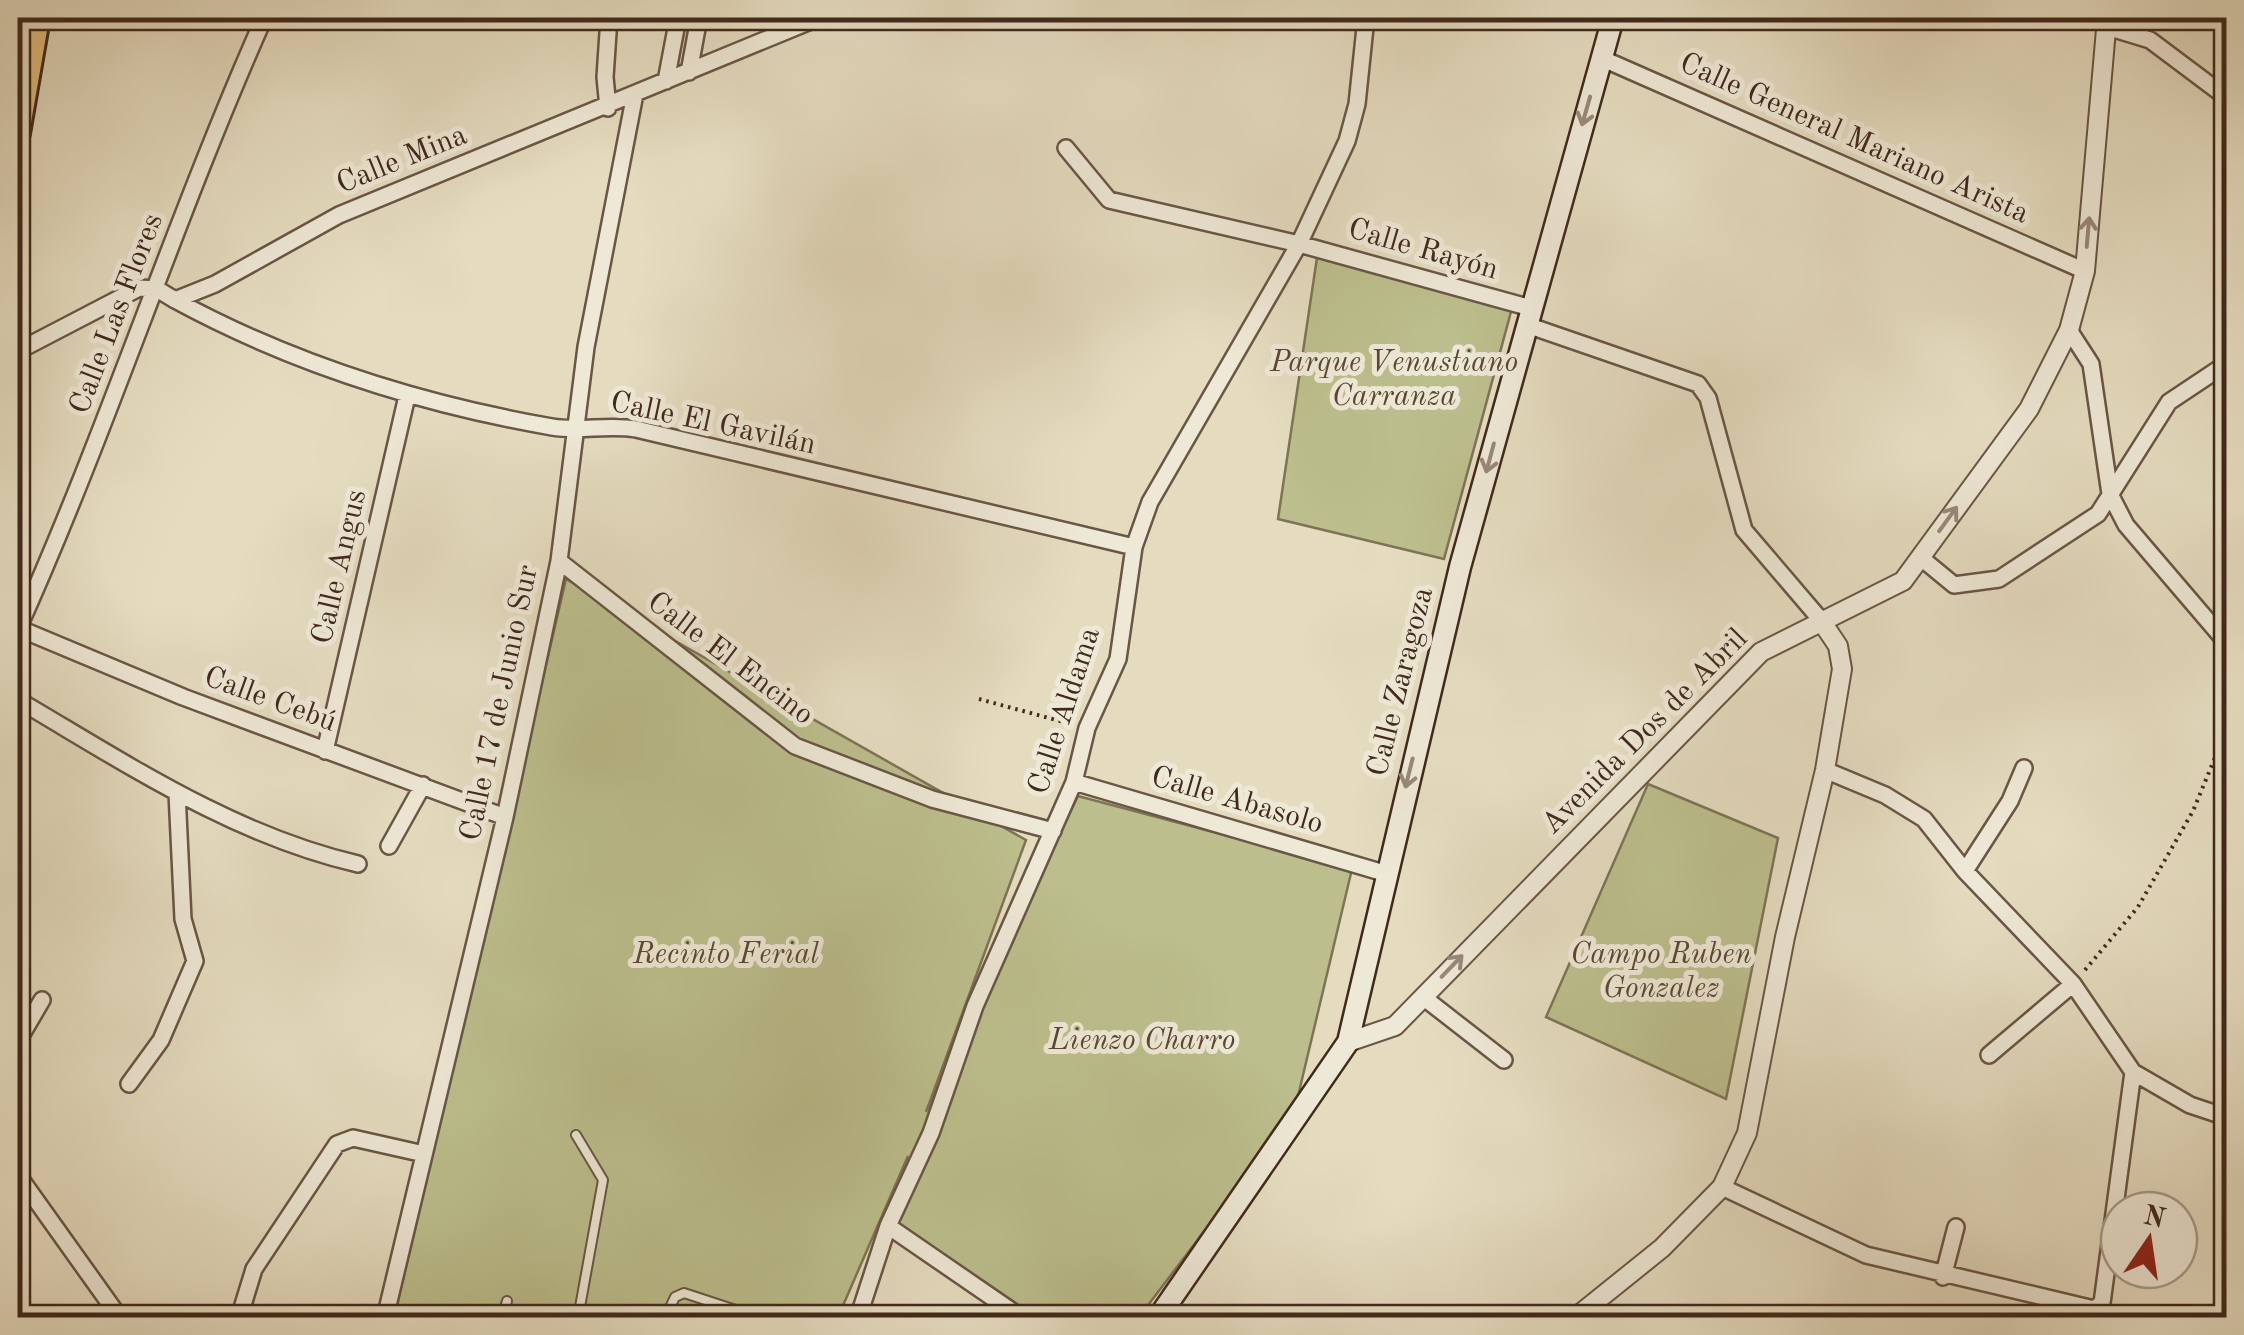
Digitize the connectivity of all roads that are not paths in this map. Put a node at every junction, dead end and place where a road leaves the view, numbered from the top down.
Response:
1 (38, 18) edge
2 (264, 18) edge
3 (609, 18) edge
4 (678, 18) edge
5 (699, 18) edge
6 (818, 18) edge
7 (1366, 18) edge
8 (1613, 18) edge
9 (2107, 22) edge
10 (1601, 58) junction
11 (689, 72) junction
12 (666, 81) junction
13 (636, 94) junction
14 (2226, 97) edge
15 (608, 108) junction
16 (18, 132) edge
17 (1066, 148) dead end
18 (1299, 244) junction
19 (2084, 271) junction
20 (157, 290) junction
21 (176, 300) junction
22 (1529, 317) junction
23 (2069, 330) junction
24 (18, 351) edge
25 (2226, 364) edge
26 (407, 396) junction
27 (579, 426) junction
28 (2110, 494) junction
29 (1134, 547) junction
30 (1920, 557) junction
31 (559, 561) junction
32 (1820, 618) junction
33 (18, 629) edge
34 (2226, 642) edge
35 (18, 700) edge
36 (325, 750) junction
37 (2024, 768) dead end
38 (1825, 770) junction
39 (1074, 782) junction
40 (423, 784) junction
41 (177, 793) junction
42 (504, 817) junction
43 (1054, 832) junction
44 (390, 846) dead end
45 (358, 864) dead end
46 (1964, 871) junction
47 (1384, 873) junction
48 (2073, 984) junction
49 (1423, 997) junction
50 (42, 1000) dead end
51 (18, 1041) edge
52 (1348, 1042) junction
53 (1989, 1055) dead end
54 (1504, 1060) dead end
55 (2134, 1072) junction
56 (129, 1084) dead end
57 (2226, 1118) edge
58 (576, 1135) dead end
59 (424, 1154) junction
60 (18, 1175) edge
61 (1722, 1187) junction
62 (888, 1226) junction
63 (1956, 1227) dead end
64 (1944, 1277) junction
65 (506, 1301) dead end
66 (120, 1318) edge
67 (239, 1318) edge
68 (385, 1318) edge
69 (502, 1318) edge
70 (578, 1318) edge
71 (666, 1318) edge
72 (760, 1318) edge
73 (858, 1318) edge
74 (1022, 1318) edge
75 (1158, 1318) edge
76 (1575, 1318) edge

1 - 16 main road
2 - 20 street, Calle Las Flores
3 - 15 street
4 - 12 street
5 - 11 street
6 - 11 street, Calle Mina
7 - 18 street, Calle Aldama
8 - 10 main road, Calle Zaragoza
9 - 14 street
19 -> 9 street, Avenida Dos de Abril
10 - 19 street, Calle General Mariano Arista
10 -> 22 main road, Calle Zaragoza
11 - 12 street, Calle Mina
12 - 13 street, Calle Mina
13 - 15 street, Calle Mina
13 - 27 street, Calle 17 de Junio Sur
15 - 21 street, Calle Mina
17 - 18 street, Calle Rayón
18 - 22 street, Calle Rayón
18 - 29 street, Calle Aldama
19 - 23 street, Avenida Dos de Abril
20 - 21 street
20 - 24 street
20 - 33 street, Calle Las Flores
21 - 26 street, Calle El Gavilán
22 - 32 street, Calle Rayón
22 -> 47 main road, Calle Zaragoza
23 - 28 street
30 -> 23 street, Avenida Dos de Abril
25 - 28 street
26 - 27 street, Calle El Gavilán
26 - 36 street, Calle Angus
27 - 29 street, Calle El Gavilán
27 - 31 street, Calle 17 de Junio Sur
28 - 30 street
28 - 34 street
29 - 39 street, Calle Aldama
30 - 32 street, Avenida Dos de Abril
31 - 42 street, Calle 17 de Junio Sur
31 - 43 street, Calle El Encino
32 - 38 street
49 -> 32 street, Avenida Dos de Abril
33 - 36 street, Calle Cebú
35 - 41 street
36 - 40 street, Calle Cebú
37 - 46 street
38 - 46 street
38 - 61 street
39 - 43 street, Calle Aldama
39 - 47 street, Calle Abasolo
40 - 42 street, Calle Cebú
40 - 44 street
41 - 45 street
41 - 56 street
42 - 59 street, Calle 17 de Junio Sur
43 - 62 street, Calle Aldama
46 - 48 street
47 - 52 main road, Calle Zaragoza
48 - 53 street
48 - 55 street
49 - 52 street, Avenida Dos de Abril
49 - 54 street
50 - 51 street
52 - 75 main road, Calle Zaragoza
55 - 57 street
55 - 64 street
58 - 70 lane
59 - 67 street
59 - 68 street, Calle 17 de Junio Sur
60 - 66 street
61 - 64 street
61 - 76 street
62 - 73 street, Calle Aldama
62 - 74 street
63 - 64 street
65 - 69 lane
71 - 72 lane

